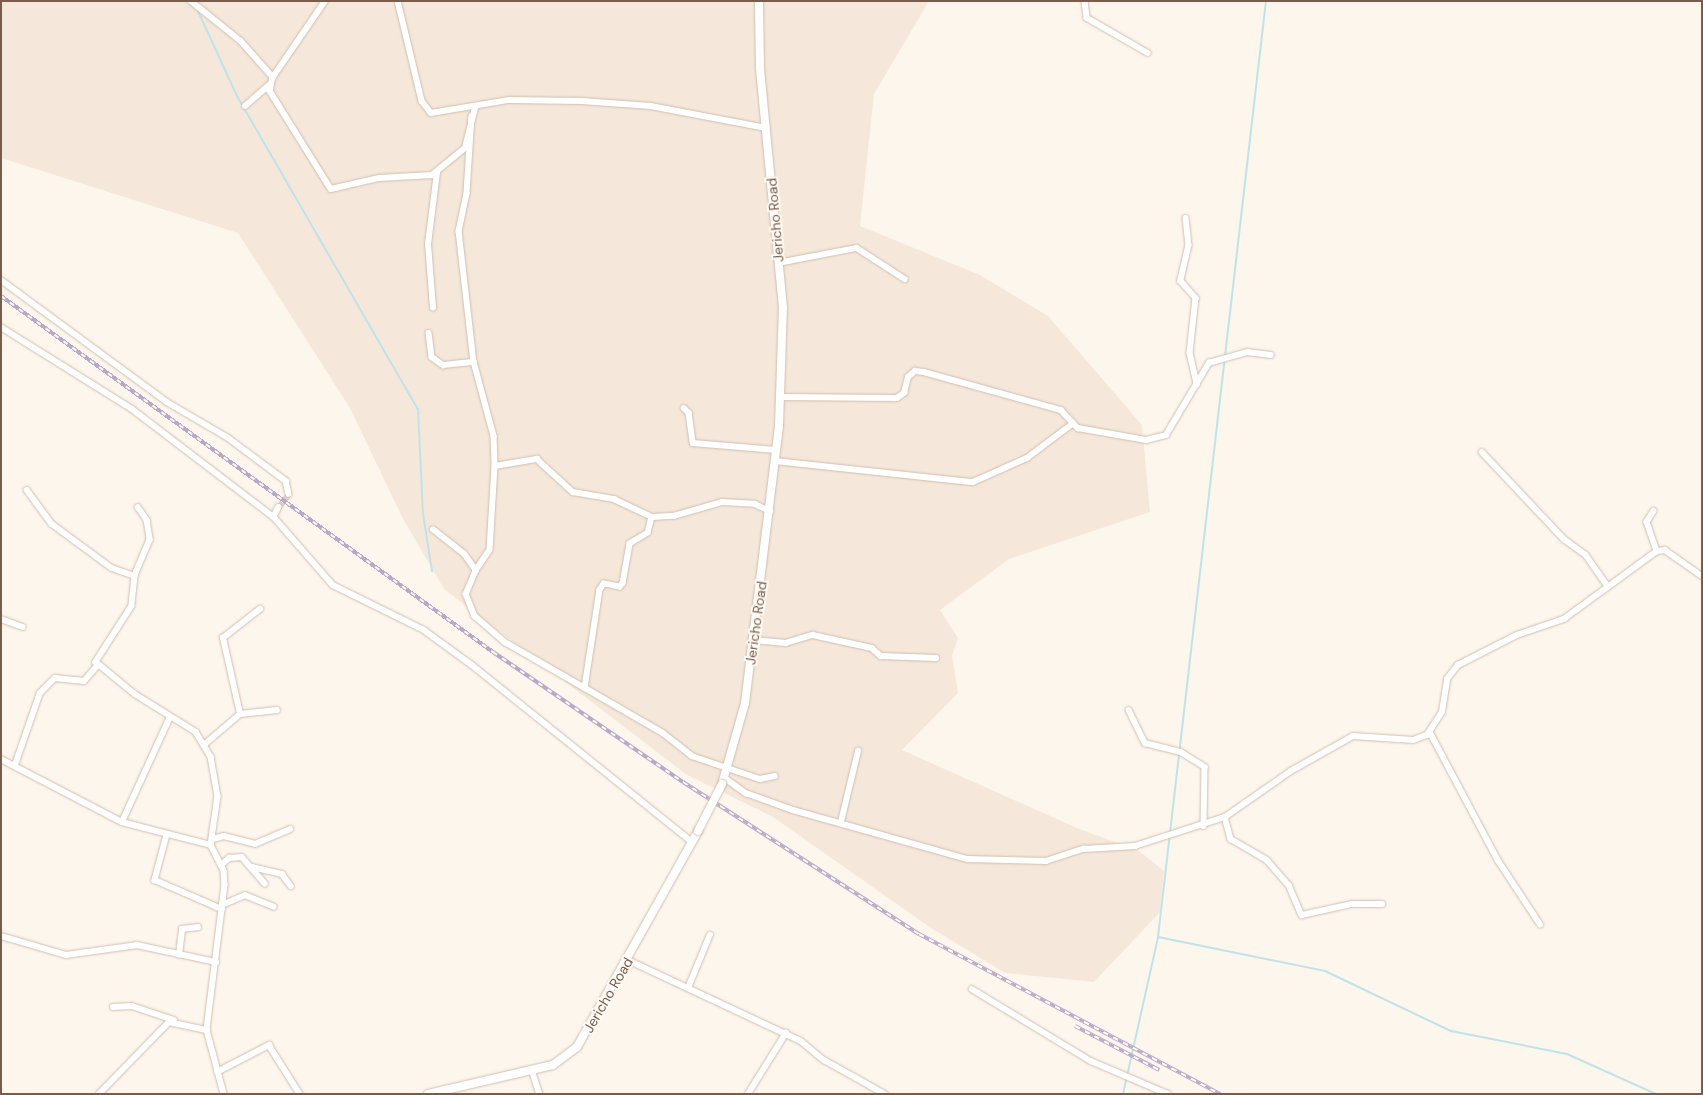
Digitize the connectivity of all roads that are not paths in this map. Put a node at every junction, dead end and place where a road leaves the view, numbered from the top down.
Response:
1 (191, 1) edge
2 (325, 1) edge
3 (398, 1) edge
4 (759, 1) edge
5 (1085, 1) edge
6 (1148, 53) dead end
7 (273, 77) junction
8 (269, 85) junction
9 (245, 106) dead end
10 (475, 108) junction
11 (472, 114) junction
12 (766, 128) junction
13 (437, 172) junction
14 (1186, 218) dead end
15 (778, 263) junction
16 (905, 279) dead end
17 (1, 280) edge
18 (433, 308) dead end
19 (1, 327) edge
20 (430, 333) dead end
21 (1271, 355) dead end
22 (474, 362) junction
23 (1196, 384) junction
24 (780, 397) junction
25 (684, 408) dead end
26 (1071, 425) junction
27 (776, 450) junction
28 (1482, 452) dead end
29 (774, 461) junction
30 (495, 466) junction
31 (27, 490) dead end
32 (289, 494) dead end
33 (138, 507) dead end
34 (279, 508) tunnel mouth
35 (1654, 511) dead end
36 (770, 512) junction
37 (274, 517) junction
38 (652, 517) junction
39 (433, 530) dead end
40 (1657, 551) junction
41 (476, 571) junction
42 (135, 576) junction
43 (1702, 576) edge
44 (1608, 586) junction
45 (260, 609) dead end
46 (1, 619) edge
47 (23, 627) dead end
48 (753, 640) junction
49 (936, 658) dead end
50 (97, 666) junction
51 (585, 688) junction
52 (277, 710) dead end
53 (1129, 710) dead end
54 (240, 714) junction
55 (170, 717) junction
56 (1430, 732) junction
57 (205, 744) junction
58 (858, 751) dead end
59 (1, 759) edge
60 (15, 765) junction
61 (728, 770) junction
62 (775, 776) dead end
63 (724, 781) junction
64 (1225, 817) junction
65 (122, 822) junction
66 (841, 822) junction
67 (1204, 826) junction
68 (290, 829) dead end
69 (167, 836) junction
70 (212, 842) junction
71 (692, 842) junction
72 (221, 865) junction
73 (252, 867) junction
74 (265, 883) dead end
75 (291, 886) dead end
76 (1382, 904) dead end
77 (222, 907) junction
78 (274, 907) dead end
79 (1540, 924) dead end
80 (198, 927) dead end
81 (710, 935) dead end
82 (1, 936) edge
83 (179, 955) junction
84 (628, 960) junction
85 (216, 962) junction
86 (688, 988) junction
87 (972, 989) dead end
88 (113, 1007) dead end
89 (185, 1025) junction
90 (207, 1030) junction
91 (786, 1033) junction
92 (532, 1070) junction
93 (217, 1072) junction
94 (99, 1094) edge
95 (224, 1094) edge
96 (300, 1094) edge
97 (428, 1094) edge
98 (540, 1094) edge
99 (748, 1094) edge
100 (885, 1094) edge
101 (1168, 1094) edge

1 - 7 street
2 - 7 street
3 - 10 street
4 - 12 street, Jericho Road
5 - 6 street
7 - 8 street
8 - 9 street
8 - 13 street
10 - 11 street
10 - 12 street
11 - 13 street
11 - 22 street
12 - 15 street, Jericho Road
13 - 18 street
14 - 23 street
15 - 16 street
15 - 24 street, Jericho Road
17 - 32 street
19 - 37 street
20 - 22 street
21 - 23 street
22 - 30 street
23 - 26 street
24 - 26 street
24 - 27 street, Jericho Road
25 - 27 street
26 - 29 street
27 - 29 street, Jericho Road
28 - 44 street
29 - 36 street, Jericho Road
30 - 38 street
30 - 41 street
31 - 42 street
33 - 42 street
34 - 37 street
35 - 40 street
36 - 38 street
36 - 48 street, Jericho Road
37 - 71 street
38 - 51 street
39 - 41 street
40 - 43 street
40 - 44 street
41 - 51 street
42 - 50 street
44 - 56 street
45 - 54 street
46 - 47 street
48 - 49 street
48 - 61 street, Jericho Road
50 - 55 street
50 - 60 street
51 - 61 street
52 - 54 street
53 - 67 street
54 - 57 street
55 - 57 street
55 - 65 street
56 - 64 street
56 - 79 street
57 - 70 street
58 - 66 street
59 - 60 street
60 - 65 street
61 - 62 street
61 - 63 street, Jericho Road
63 - 66 street
63 - 71 street, Jericho Road, bridge
64 - 67 street
64 - 76 street
65 - 69 street
66 - 67 street
68 - 70 street
69 - 70 street
69 - 77 street
70 - 72 street
71 - 84 street, Jericho Road
72 - 73 street
72 - 77 street
73 - 74 street
73 - 75 street
77 - 78 street
77 - 85 street
80 - 83 street
81 - 86 street
82 - 83 street
83 - 85 street
84 - 86 street
84 - 92 street, Jericho Road
85 - 90 street
86 - 91 street
87 - 101 street
88 - 89 street
89 - 90 street
89 - 94 street
90 - 93 street
91 - 99 street
91 - 100 street
92 - 97 street, Jericho Road
92 - 98 street
93 - 95 street
93 - 96 street

